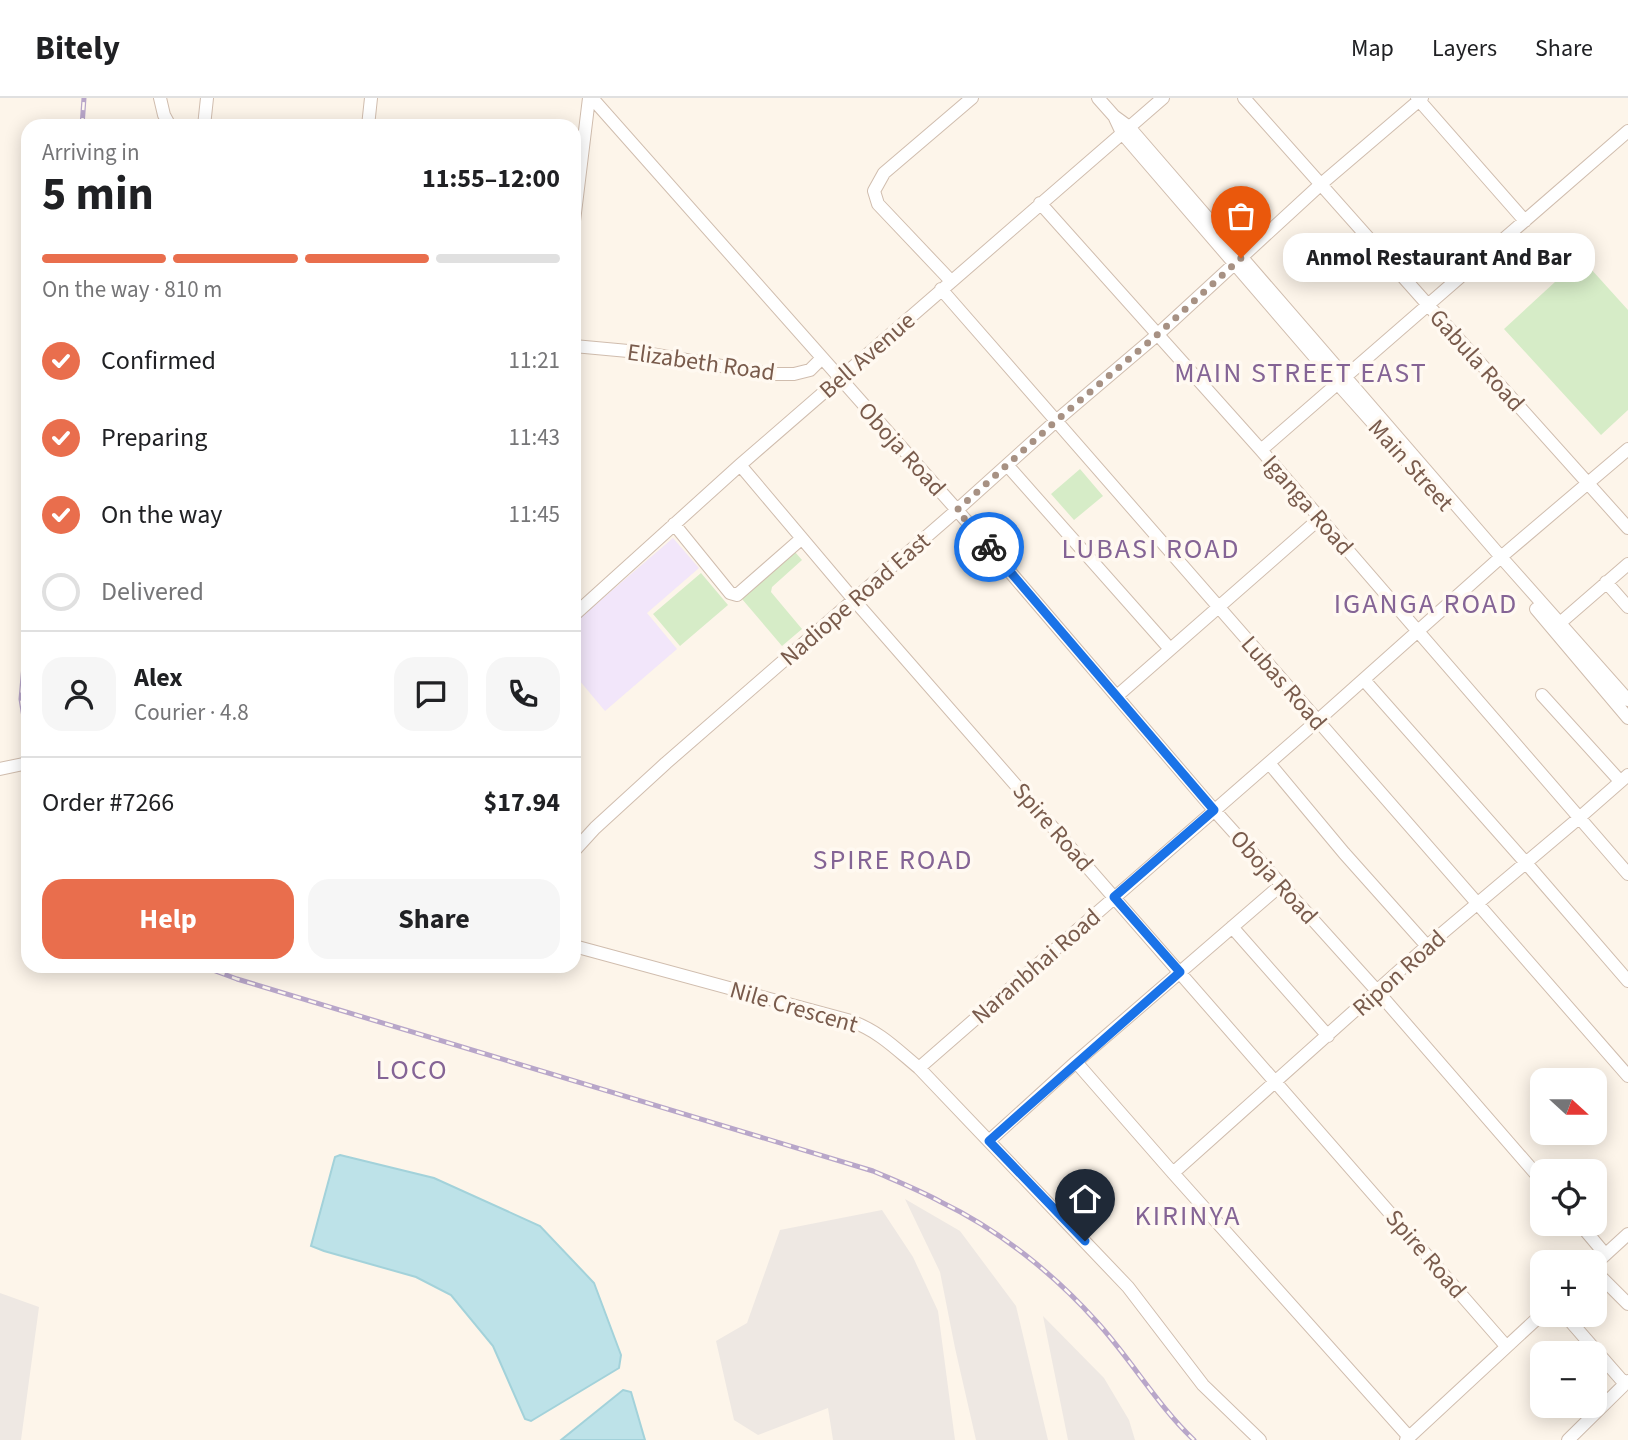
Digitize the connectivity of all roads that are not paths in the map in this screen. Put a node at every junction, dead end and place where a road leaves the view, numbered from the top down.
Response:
1 (160, 98) edge
2 (207, 98) edge
3 (370, 98) edge
4 (591, 98) edge
5 (972, 98) edge
6 (1098, 98) edge
7 (1163, 98) edge
8 (1244, 98) edge
9 (1419, 99) edge
10 (166, 119) edge
11 (205, 119) edge
12 (368, 119) edge
13 (1125, 130) junction
14 (1628, 131) edge
15 (581, 170) edge
16 (1320, 185) junction
17 (1040, 204) junction
18 (1525, 220) junction
19 (1237, 261) junction
20 (946, 285) junction
21 (1427, 306) junction
22 (1157, 335) junction
23 (581, 347) edge
24 (822, 358) junction
25 (840, 379) junction
26 (1342, 380) junction
27 (1057, 420) junction
28 (1628, 449) edge
29 (1261, 450) junction
30 (740, 465) junction
31 (1007, 465) junction
32 (1589, 483) junction
33 (957, 510) junction
34 (1319, 519) junction
35 (674, 524) junction
36 (1628, 528) edge
37 (801, 538) junction
38 (1499, 559) junction
39 (1628, 564) edge
40 (1606, 582) junction
41 (854, 600) junction
42 (581, 604) edge
43 (1219, 607) junction
44 (1628, 607) edge
45 (1560, 623) junction
46 (1418, 632) junction
47 (1170, 649) junction
48 (1364, 680) junction
49 (1542, 695) dead end
50 (1117, 696) junction
51 (1628, 700) edge
52 (1628, 718) edge
53 (1317, 721) junction
54 (1269, 763) junction
55 (21, 764) edge
56 (0, 769) edge
57 (1624, 778) edge
58 (1214, 810) junction
59 (1579, 818) junction
60 (581, 843) edge
61 (1526, 863) junction
62 (1628, 874) edge
63 (1281, 885) junction
64 (1114, 897) junction
65 (1477, 905) junction
66 (1232, 927) junction
67 (1427, 946) junction
68 (581, 948) edge
69 (1180, 972) junction
70 (1628, 981) edge
71 (1378, 992) junction
72 (1328, 1036) junction
73 (1076, 1062) junction
74 (919, 1068) junction
75 (1628, 1076) edge
76 (1275, 1083) junction
77 (989, 1141) junction
78 (1530, 1167) edge
79 (1173, 1173) junction
80 (1628, 1234) edge
81 (1590, 1236) edge
82 (1602, 1250) edge
83 (1607, 1252) edge
84 (1607, 1281) edge
85 (1628, 1304) edge
86 (1530, 1325) edge
87 (1576, 1327) edge
88 (1506, 1346) junction
89 (1626, 1382) edge
90 (1408, 1438) edge
91 (1260, 1440) edge
92 (1568, 1440) edge

1 - 10 street
2 - 11 street
3 - 12 street
4 - 15 street
4 - 24 street, Oboja Road
5 - 20 street, Lubas Road
6 - 13 street, Main Street
7 - 13 street, Bell Avenue
8 - 16 street, Gabula Road
9 - 16 street, Nadiope Road East
9 - 18 street
13 - 17 street, Bell Avenue
13 - 19 street, Main Street
14 - 18 street
16 - 19 street, Nadiope Road East
16 - 21 street, Gabula Road
17 - 20 street, Bell Avenue
17 - 22 street, Iganga Road
18 - 21 street
19 - 22 street, Nadiope Road East
19 - 26 street, Main Street
20 - 25 street, Bell Avenue
20 - 27 street, Lubas Road
21 - 26 street
21 - 32 street, Gabula Road
22 - 27 street, Nadiope Road East
22 - 29 street, Iganga Road
23 - 24 street, Elizabeth Road
24 - 25 street, Oboja Road
25 - 30 street, Bell Avenue
25 - 33 street, Oboja Road
26 - 29 street
26 - 38 street, Main Street
27 - 31 street, Nadiope Road East
27 - 43 street, Lubas Road
28 - 32 street, Naranbhai Road
29 - 34 street, Iganga Road
30 - 35 street, Bell Avenue
30 - 37 street, Spire Road
31 - 33 street, Nadiope Road East
31 - 47 street
32 - 36 street, Gabula Road
32 - 38 street, Naranbhai Road
33 - 41 street, Nadiope Road East
33 - 50 street, Oboja Road
34 - 43 street
34 - 46 street, Iganga Road
35 - 37 street
35 - 42 street, Bell Avenue
37 - 41 street, Spire Road
38 - 45 street, Main Street
38 - 46 street, Naranbhai Road
38 - 52 street, Main Street
39 - 40 street
40 - 44 street
40 - 45 street
41 - 60 street, Nadiope Road East
41 - 64 street, Spire Road
43 - 47 street
43 - 53 street, Lubas Road
45 - 51 street, Main Street
46 - 48 street, Naranbhai Road
46 - 59 street, Iganga Road
47 - 50 street
48 - 53 street, Naranbhai Road
48 - 61 street
49 - 57 street
50 - 58 street, Oboja Road
53 - 54 street, Naranbhai Road
53 - 65 street, Lubas Road
54 - 58 street, Naranbhai Road
54 - 67 street
55 - 56 street
57 - 59 street, Ripon Road
58 - 63 street, Oboja Road
58 - 64 street, Naranbhai Road
59 - 61 street, Ripon Road
59 - 62 street, Iganga Road
61 - 65 street, Ripon Road
61 - 70 street
63 - 66 street
63 - 71 street, Oboja Road
64 - 69 street, Spire Road
64 - 74 street, Naranbhai Road
65 - 67 street, Ripon Road
65 - 75 street, Lubas Road
66 - 69 street
66 - 72 street
67 - 71 street, Ripon Road
68 - 74 street, Nile Crescent
69 - 73 street
69 - 76 street, Spire Road
71 - 72 street, Ripon Road
71 - 78 street, Oboja Road
72 - 76 street, Ripon Road
73 - 77 street
73 - 79 street
74 - 77 street, Nile Crescent
76 - 79 street, Ripon Road
76 - 88 street, Spire Road
77 - 91 street, Nile Crescent
79 - 90 street
80 - 83 street
81 - 82 street
84 - 85 street
86 - 88 street
87 - 89 street
88 - 90 street
89 - 92 street

